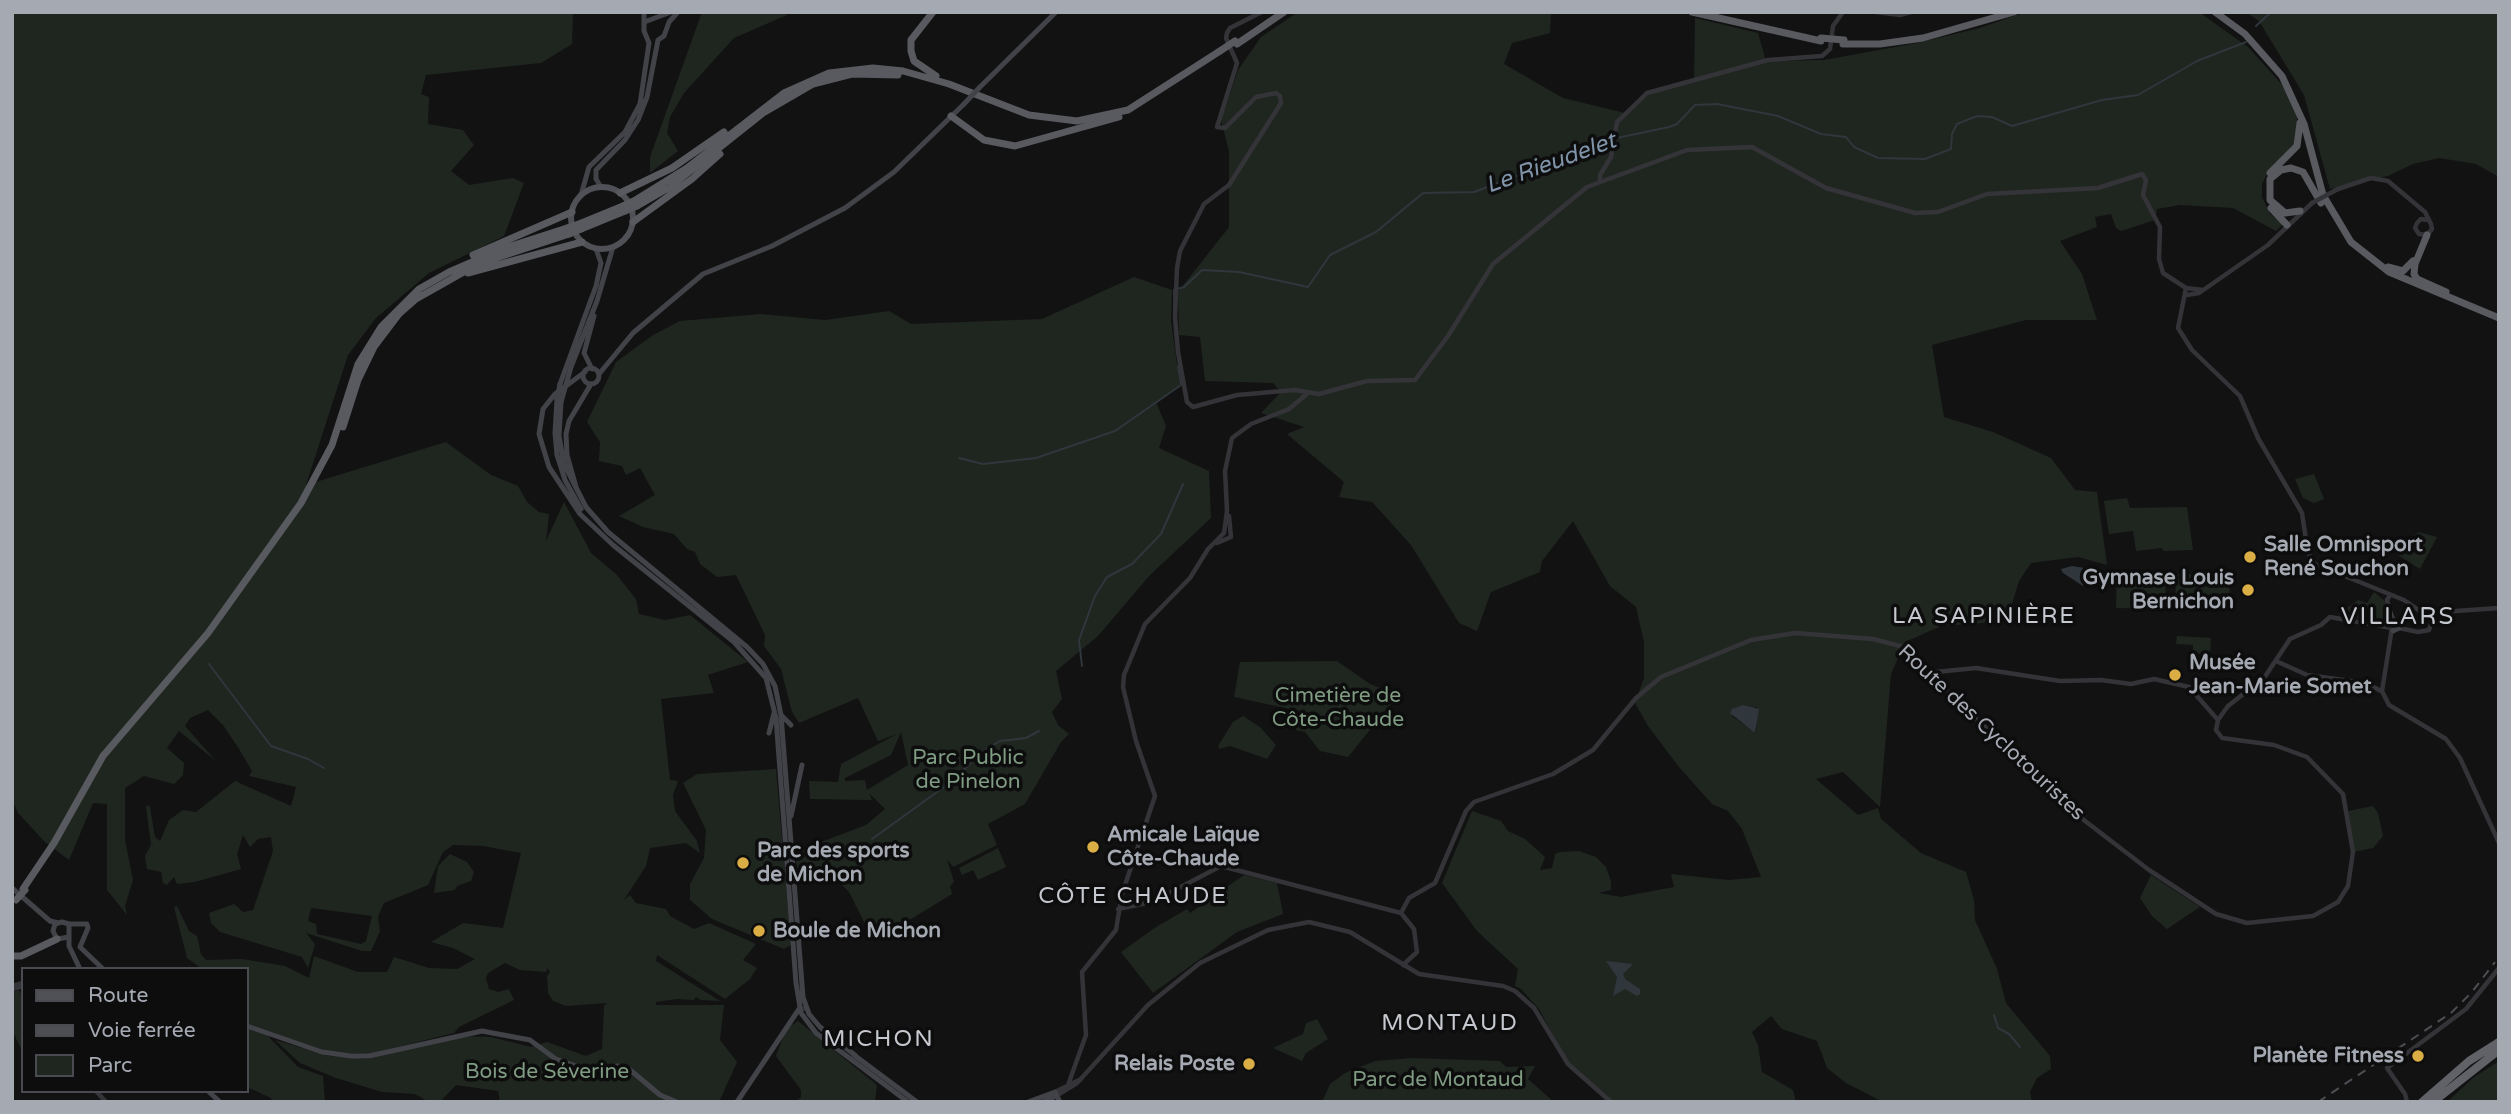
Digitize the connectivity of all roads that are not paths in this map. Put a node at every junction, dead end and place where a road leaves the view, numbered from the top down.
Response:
1 (644, 12) edge
2 (671, 12) edge
3 (678, 12) edge
4 (933, 12) edge
5 (1058, 12) edge
6 (1262, 12) edge
7 (1279, 12) edge
8 (1284, 12) edge
9 (1692, 12) edge
10 (1707, 12) edge
11 (1843, 12) edge
12 (1876, 12) edge
13 (1911, 12) edge
14 (2003, 12) edge
15 (2014, 12) edge
16 (2216, 12) edge
17 (2223, 12) edge
18 (655, 16) edge
19 (647, 21) junction
20 (667, 27) junction
21 (649, 38) junction
22 (1821, 39) junction
23 (658, 40) junction
24 (1236, 42) junction
25 (1843, 42) junction
26 (1221, 52) junction
27 (949, 84) junction
28 (2293, 95) junction
29 (762, 111) junction
30 (951, 116) junction
31 (1119, 117) junction
32 (1600, 182) junction
33 (601, 187) junction
34 (620, 193) junction
35 (581, 195) junction
36 (2419, 207) junction
37 (2300, 211) junction
38 (572, 212) junction
39 (2285, 213) junction
40 (2421, 219) junction
41 (2428, 220) junction
42 (633, 222) junction
43 (2288, 224) junction
44 (568, 231) junction
45 (2423, 234) junction
46 (582, 242) junction
47 (613, 247) junction
48 (596, 249) junction
49 (2376, 262) junction
50 (2402, 279) junction
51 (2186, 288) junction
52 (419, 289) junction
53 (2203, 290) junction
54 (2187, 295) junction
55 (2458, 300) junction
56 (597, 301) junction
57 (404, 310) junction
58 (2499, 317) edge
59 (595, 371) junction
60 (585, 372) junction
61 (584, 379) junction
62 (573, 380) junction
63 (591, 384) junction
64 (1308, 393) junction
65 (559, 401) junction
66 (555, 444) junction
67 (544, 455) junction
68 (576, 494) junction
69 (591, 523) junction
70 (2388, 597) junction
71 (2499, 608) edge
72 (2426, 612) junction
73 (2438, 614) junction
74 (2391, 615) junction
75 (2433, 620) junction
76 (2387, 625) junction
77 (2396, 629) junction
78 (2276, 661) junction
79 (1931, 675) junction
80 (2382, 691) junction
81 (778, 713) junction
82 (2218, 720) junction
83 (791, 725) dead end
84 (769, 733) dead end
85 (802, 765) dead end
86 (789, 823) junction
87 (2499, 843) edge
88 (12, 888) edge
89 (24, 889) junction
90 (13, 901) edge
91 (1118, 909) junction
92 (1401, 913) junction
93 (794, 917) junction
94 (74, 926) junction
95 (56, 932) junction
96 (69, 937) junction
97 (84, 938) junction
98 (69, 946) junction
99 (12, 954) edge
100 (797, 956) junction
101 (1403, 965) junction
102 (79, 967) edge
103 (100, 967) edge
104 (2499, 968) edge
105 (802, 998) junction
106 (802, 1011) junction
107 (248, 1026) edge
108 (817, 1029) junction
109 (2499, 1042) edge
110 (2499, 1050) edge
111 (846, 1055) junction
112 (856, 1056) junction
113 (1072, 1073) junction
114 (1081, 1078) junction
115 (1068, 1085) junction
116 (1057, 1097) edge
117 (677, 1102) edge
118 (737, 1102) edge
119 (908, 1102) edge
120 (917, 1102) edge
121 (1028, 1102) edge
122 (1043, 1102) edge
123 (1611, 1102) edge
124 (2407, 1102) edge
125 (2422, 1102) edge
126 (2433, 1102) edge

1 - 19 main road
2 - 18 main road
3 - 20 main road
4 - 27 highway
5 - 30 main road, bridge
6 - 64 street
7 - 24 highway
8 - 24 highway
9 - 22 highway
10 - 22 highway
11 - 32 street
12 - 13 street
14 - 25 highway
15 - 25 highway
16 - 28 highway
17 - 49 highway
18 - 19 main road
18 - 20 main road
19 - 21 main road
20 - 23 main road
21 - 23 main road
21 - 35 main road
22 - 25 highway, bridge
23 - 33 main road
24 - 26 highway, bridge
26 - 27 highway
26 - 31 highway
27 - 29 highway
28 - 43 highway
28 - 50 highway
29 - 31 highway
29 - 34 highway
29 - 42 highway
29 - 44 highway, bridge
30 - 31 highway
30 - 59 main road
32 - 51 street
32 - 64 street
33 - 34 main road
33 - 35 main road
34 - 42 main road
35 - 38 main road
36 - 37 street, bridge
36 - 40 street
36 - 41 street
37 - 39 highway
37 - 43 street
38 - 46 main road
38 - 52 highway
39 - 43 highway
39 - 50 highway
40 - 41 street
40 - 45 street
41 - 45 street
42 - 47 main road
43 - 53 street
44 - 52 highway
44 - 57 highway
45 - 49 highway
45 - 55 highway
46 - 48 main road
46 - 57 highway
47 - 48 main road
47 - 56 main road
48 - 65 main road, bridge
49 - 55 highway
50 - 58 highway
51 - 53 street
51 - 54 street
52 - 89 highway
53 - 54 street
54 - 70 street
55 - 58 highway
56 - 59 main road
56 - 65 main road, bridge
57 - 89 highway
59 - 60 main road
59 - 63 main road
60 - 61 main road
60 - 62 main road
61 - 62 main road
61 - 63 main road
62 - 67 main road
63 - 68 main road
64 - 91 street
65 - 66 main road
65 - 68 main road
66 - 67 main road
66 - 69 main road
67 - 69 main road
68 - 81 main road
69 - 81 main road
70 - 72 street
70 - 74 street
71 - 73 street
72 - 73 street
72 - 75 street
73 - 75 street
74 - 76 street
74 - 77 street
75 - 77 street
76 - 77 street
76 - 78 street
77 - 80 street
78 - 80 street
78 - 82 street
79 - 82 street
79 - 82 street, Route des Cyclotouristes
79 - 92 street, Route des Cyclotouristes
80 - 87 street
81 - 83 main road
81 - 84 main road
81 - 86 main road
81 - 93 main road
85 - 86 main road
86 - 93 main road
88 - 95 main road
89 - 90 highway, bridge
91 - 92 street
91 - 113 street
92 - 101 street
93 - 100 main road
94 - 95 main road
94 - 96 main road
94 - 97 main road
94 - 97 main road
95 - 96 main road
95 - 98 main road
95 - 99 highway
96 - 98 main road
97 - 103 main road
98 - 102 main road
100 - 105 main road
100 - 106 main road
101 - 114 street
101 - 123 street
104 - 124 street
105 - 106 main road
105 - 112 main road
106 - 108 main road
106 - 111 main road
106 - 118 main road
107 - 117 main road
108 - 111 main road
108 - 112 main road
109 - 125 highway
110 - 126 highway
111 - 119 main road
112 - 120 main road
113 - 114 street
113 - 115 street
114 - 115 street
114 - 116 street
115 - 116 street
116 - 121 main road
116 - 122 main road

